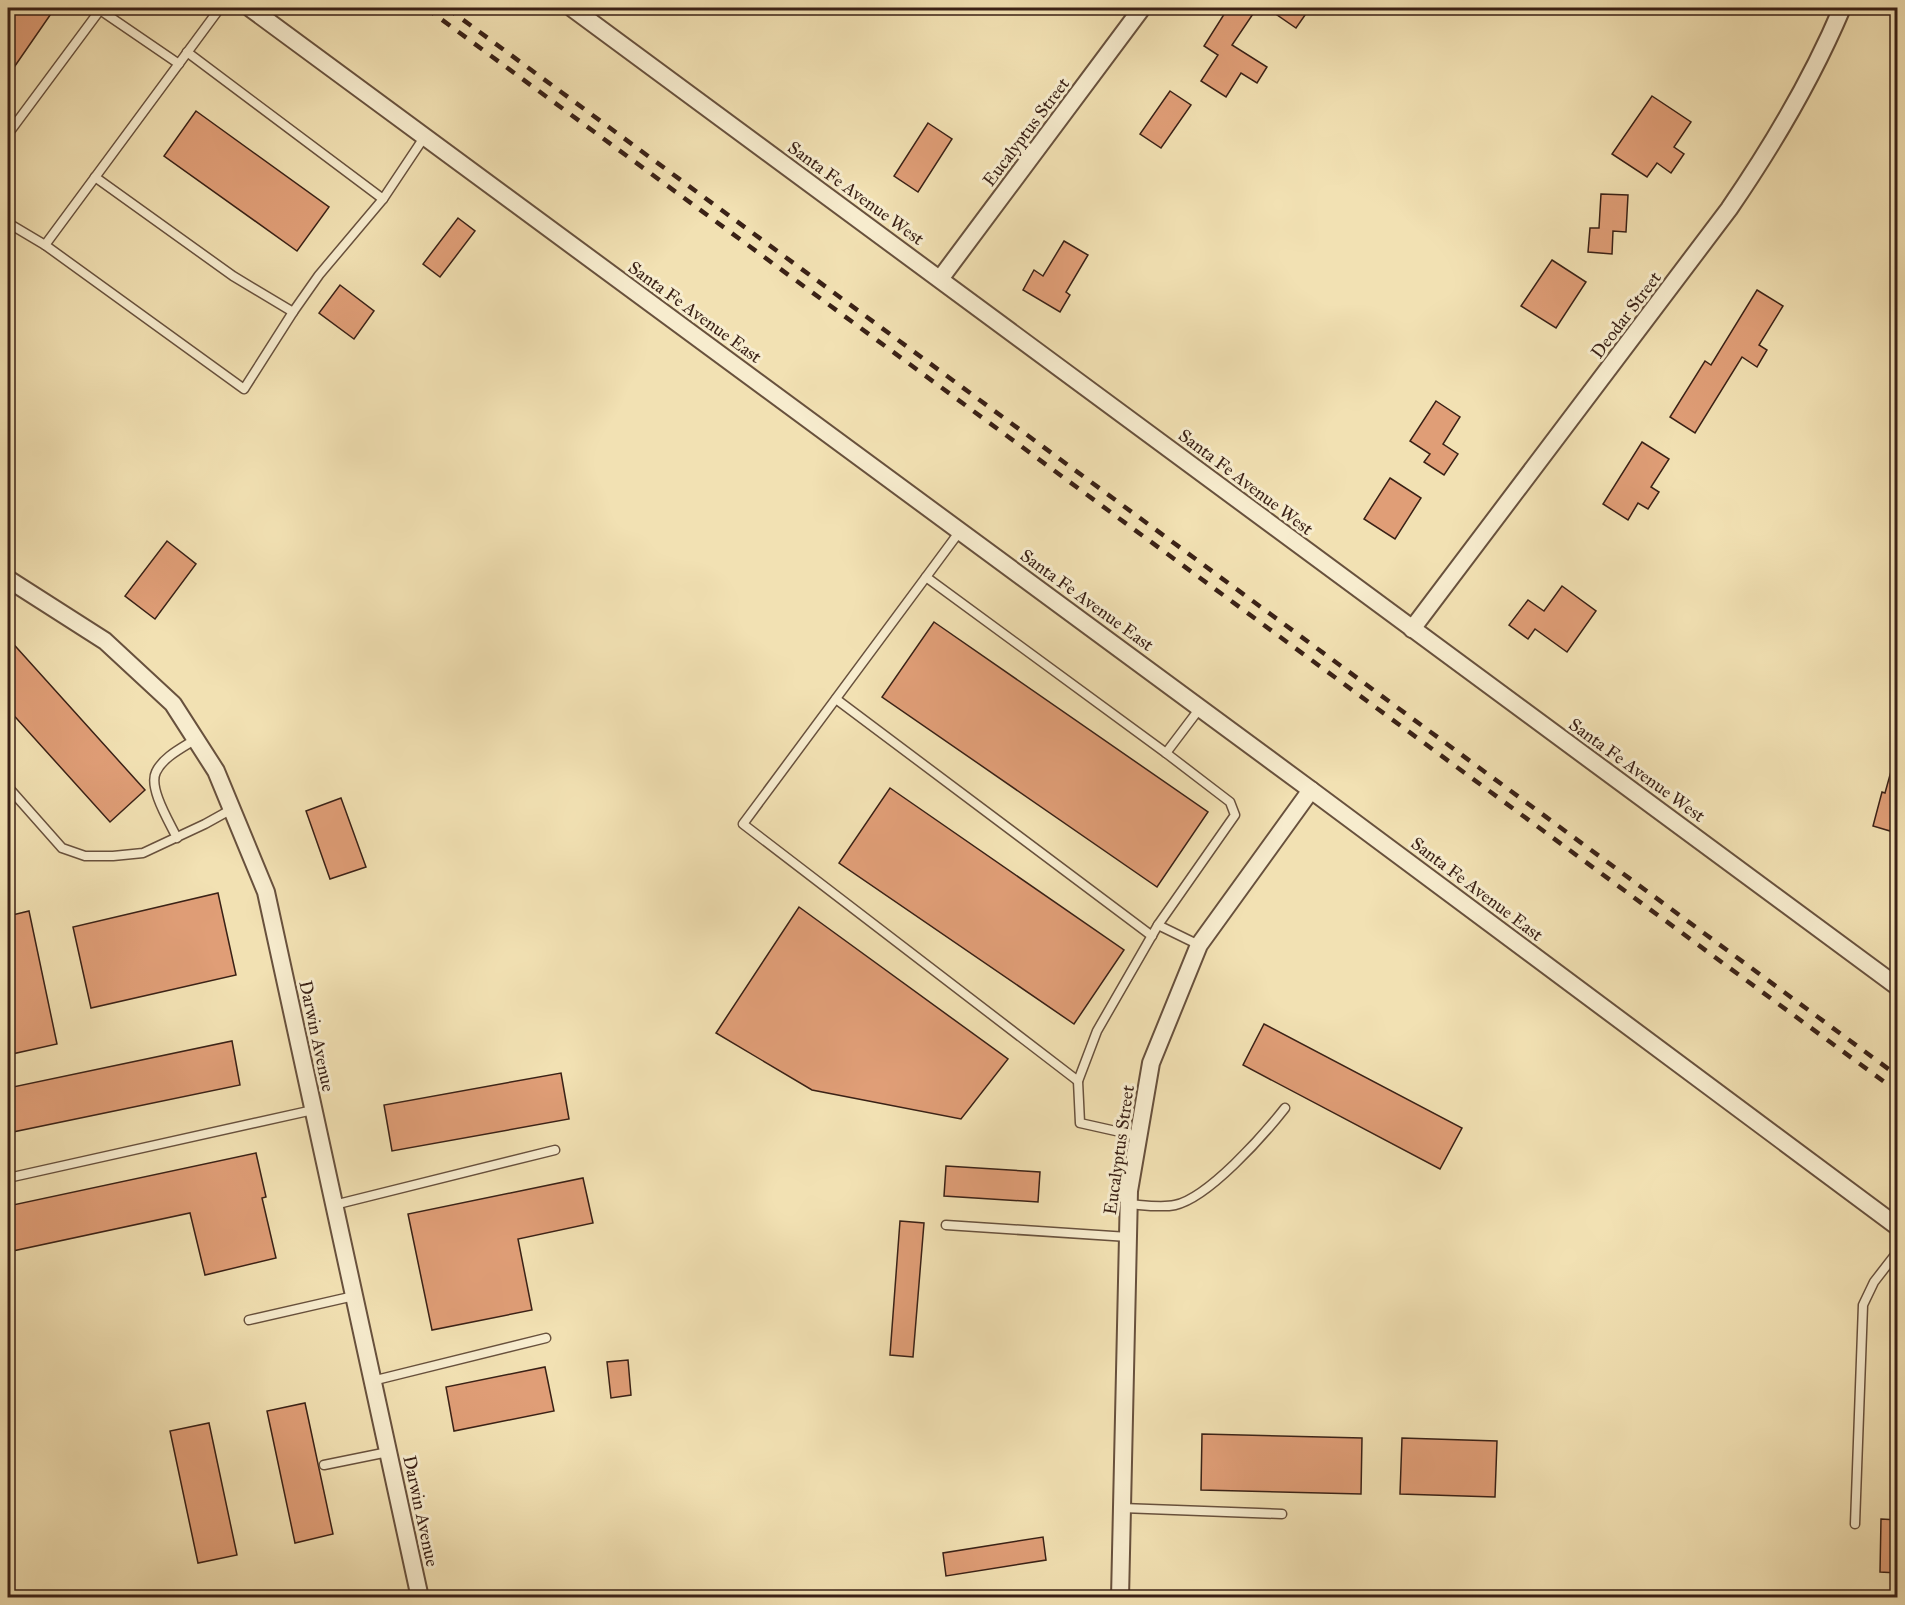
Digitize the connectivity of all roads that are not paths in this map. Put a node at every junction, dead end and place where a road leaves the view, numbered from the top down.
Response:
1 (219, 8) edge
2 (250, 8) edge
3 (572, 8) edge
4 (1142, 8) edge
5 (1842, 8) edge
6 (188, 52) junction
7 (179, 64) junction
8 (8, 134) edge
9 (425, 136) junction
10 (96, 177) junction
11 (382, 199) junction
12 (8, 223) edge
13 (45, 245) junction
14 (940, 279) junction
15 (292, 312) junction
16 (960, 531) junction
17 (926, 577) junction
18 (8, 579) edge
19 (1412, 629) junction
20 (836, 699) junction
21 (1200, 708) junction
22 (196, 739) junction
23 (1166, 753) junction
24 (8, 787) edge
25 (1311, 790) junction
26 (232, 809) junction
27 (177, 838) junction
28 (1158, 925) junction
29 (1152, 936) junction
30 (1198, 945) junction
31 (1896, 983) edge
32 (1078, 1081) junction
33 (1285, 1108) dead end
34 (313, 1110) junction
35 (1138, 1136) junction
36 (555, 1150) dead end
37 (8, 1178) edge
38 (1128, 1204) junction
39 (334, 1205) junction
40 (946, 1225) dead end
41 (1898, 1227) edge
42 (1128, 1237) junction
43 (1898, 1251) edge
44 (354, 1296) junction
45 (249, 1320) dead end
46 (546, 1338) dead end
47 (372, 1380) junction
48 (388, 1452) junction
49 (324, 1465) dead end
50 (1122, 1508) junction
51 (1282, 1514) dead end
52 (1855, 1524) dead end
53 (420, 1598) edge
54 (1120, 1598) edge

1 - 6 lane
2 - 9 street, Santa Fe Avenue East
3 - 14 street, Santa Fe Avenue West
4 - 14 street, Eucalyptus Street
5 - 19 street, Deodar Street
6 - 7 lane
6 - 11 lane
7 - 8 lane
7 - 10 lane
9 - 11 lane
9 - 16 street, Santa Fe Avenue East
10 - 13 lane
10 - 15 lane
11 - 15 lane
12 - 13 lane
13 - 15 lane
14 - 19 street, Santa Fe Avenue West
16 - 17 lane
16 - 21 street, Santa Fe Avenue East
17 - 20 lane
17 - 23 lane
18 - 22 street, Darwin Avenue
19 - 31 street, Santa Fe Avenue West
20 - 29 lane
20 - 32 lane
21 - 23 lane
21 - 25 street, Santa Fe Avenue East
22 - 26 street, Darwin Avenue
22 - 27 lane
23 - 28 lane
24 - 27 lane
25 - 30 street, Eucalyptus Street
25 - 41 street, Santa Fe Avenue East
26 - 27 lane
26 - 34 street, Darwin Avenue
28 - 29 lane
28 - 30 lane
29 - 32 lane
30 - 35 street, Eucalyptus Street
32 - 35 lane
33 - 38 lane
34 - 37 lane
34 - 39 street, Darwin Avenue
35 - 38 street, Eucalyptus Street
36 - 39 lane
38 - 42 street, Eucalyptus Street
39 - 44 street, Darwin Avenue
40 - 42 lane
42 - 50 street, Eucalyptus Street
43 - 52 lane
44 - 45 lane
44 - 47 street, Darwin Avenue
46 - 47 lane
47 - 48 street, Darwin Avenue
48 - 49 lane
48 - 53 street, Darwin Avenue
50 - 51 lane
50 - 54 street, Eucalyptus Street

